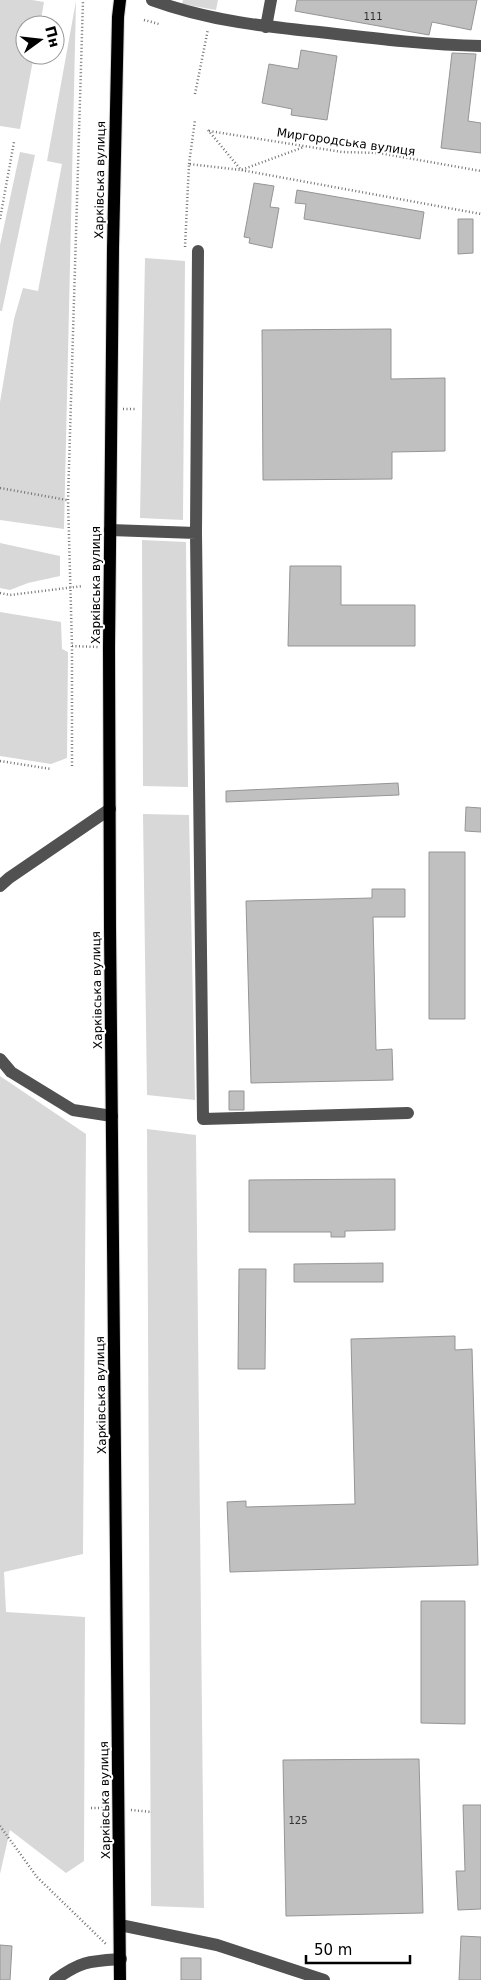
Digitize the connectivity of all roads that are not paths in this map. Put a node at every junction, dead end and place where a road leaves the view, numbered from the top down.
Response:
1 (120, 0) edge
2 (152, 0) edge
3 (271, 0) edge
4 (266, 27) junction
5 (481, 46) edge
6 (198, 251) dead end
7 (110, 530) junction
8 (196, 533) junction
9 (110, 809) junction
10 (0, 886) edge
11 (0, 1058) edge
12 (408, 1113) dead end
13 (112, 1116) junction
14 (120, 1925) junction
15 (121, 1959) junction
16 (55, 1980) edge
17 (120, 1980) edge
18 (324, 1980) edge

1 - 7 main road, Харківська вулиця
2 - 4 street
3 - 4 street
4 - 5 street
6 - 8 street
7 - 8 street
7 - 9 main road, Харківська вулиця
8 - 12 street
9 - 10 street
9 - 13 main road, Харківська вулиця
11 - 13 street
13 - 14 main road, Харківська вулиця
14 - 15 main road, Харківська вулиця
14 - 18 street
15 - 16 street
15 - 17 main road, Харківська вулиця

